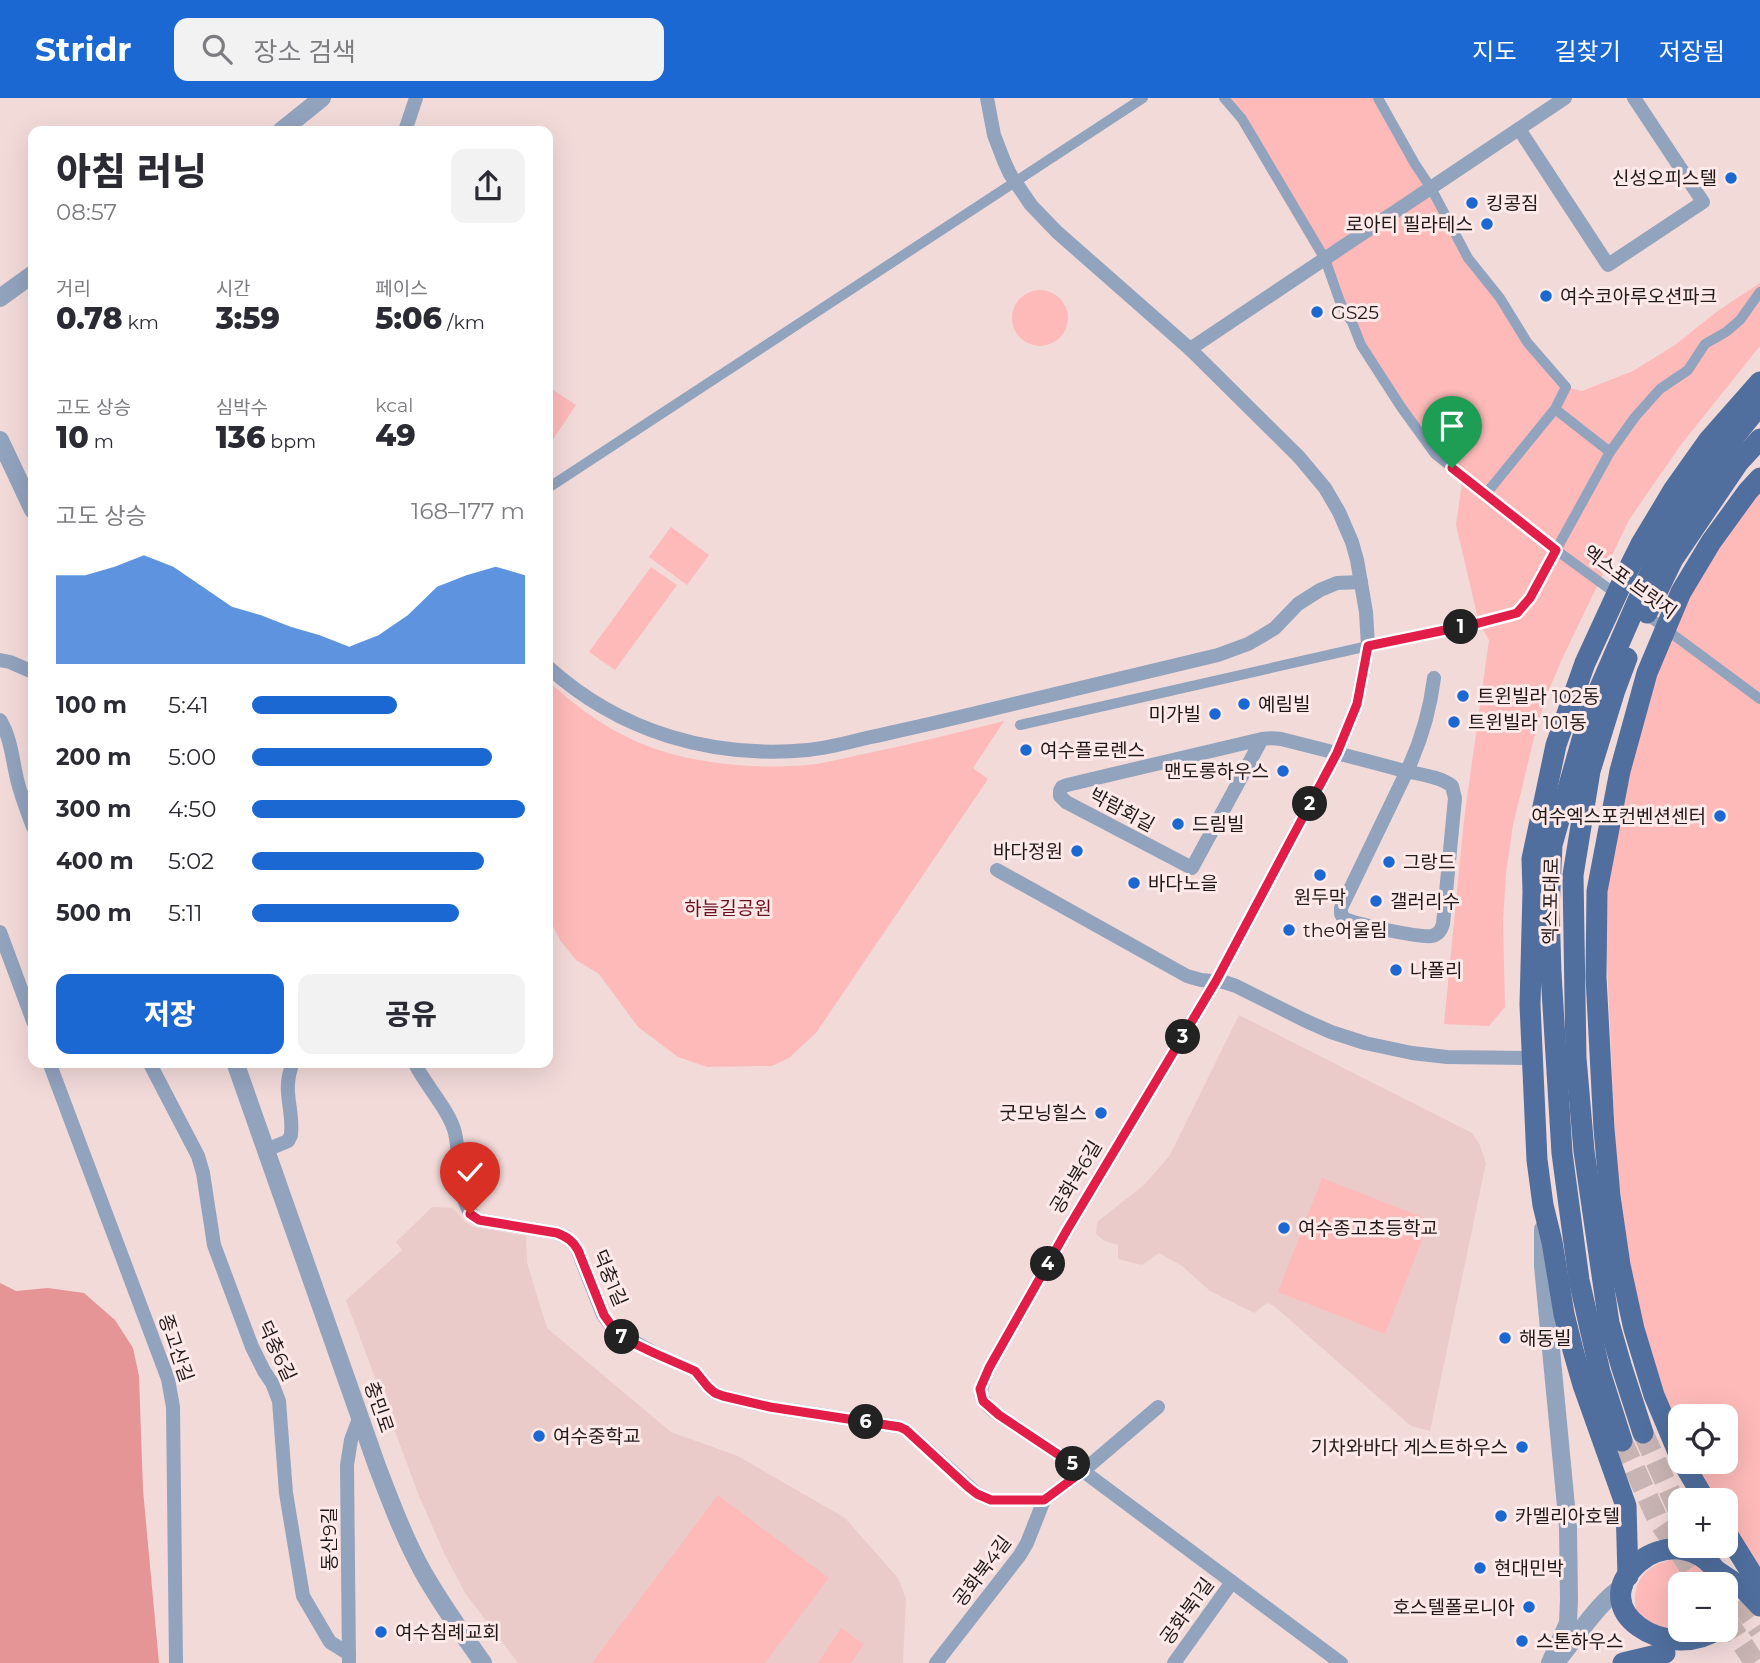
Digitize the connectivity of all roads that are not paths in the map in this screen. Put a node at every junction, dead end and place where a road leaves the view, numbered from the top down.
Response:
1 (322, 98) edge
2 (416, 98) edge
3 (987, 98) edge
4 (1143, 98) edge
5 (1224, 98) edge
6 (1378, 98) edge
7 (1565, 98) edge
8 (1634, 98) edge
9 (287, 126) edge
10 (407, 126) edge
11 (1518, 129) junction
12 (1015, 181) junction
13 (1431, 188) junction
14 (1325, 259) junction
15 (28, 278) edge
16 (1760, 292) edge
17 (0, 298) edge
18 (1190, 349) junction
19 (1760, 382) edge
20 (1760, 405) edge
21 (1555, 409) junction
22 (1760, 439) edge
23 (0, 440) edge
24 (1610, 452) junction
25 (1760, 478) edge
26 (553, 485) edge
27 (1485, 495) junction
28 (28, 499) edge
29 (1556, 550) junction
30 (1666, 556) junction
31 (1656, 578) junction
32 (1361, 582) junction
33 (1368, 646) junction
34 (0, 660) edge
35 (28, 670) edge
36 (553, 671) edge
37 (1434, 678) dead end
38 (1760, 699) edge
39 (1569, 705) junction
40 (0, 720) edge
41 (1020, 726) dead end
42 (1262, 739) junction
43 (1337, 753) junction
44 (1407, 771) junction
45 (1620, 771) junction
46 (28, 815) edge
47 (997, 870) dead end
48 (0, 932) edge
49 (1216, 981) junction
50 (28, 1008) edge
51 (1533, 1058) junction
52 (51, 1068) edge
53 (152, 1068) edge
54 (236, 1068) edge
55 (291, 1068) edge
56 (418, 1068) edge
57 (266, 1150) junction
58 (1542, 1205) junction
59 (1157, 1407) dead end
60 (360, 1416) junction
61 (1668, 1429) tunnel mouth
62 (1643, 1433) tunnel mouth
63 (1622, 1441) tunnel mouth
64 (1083, 1471) junction
65 (1044, 1500) junction
66 (1738, 1551) edge
67 (1714, 1566) edge
68 (1626, 1581) junction
69 (1232, 1582) junction
70 (1760, 1587) edge
71 (1760, 1606) edge
72 (1706, 1642) edge
73 (1666, 1658) edge
74 (349, 1659) edge
75 (176, 1663) edge
76 (483, 1663) edge
77 (936, 1663) edge
78 (1174, 1663) edge
79 (1341, 1663) edge
80 (1550, 1663) edge
81 (1556, 1663) edge
82 (1624, 1663) edge

1 - 9 street
2 - 10 street
3 - 12 street
4 - 12 street
5 - 14 street, 엑스포 브릿지
6 - 13 street
7 - 11 street
8 - 11 street
11 - 13 street
12 - 18 street
12 - 26 street
13 - 14 street
13 - 21 street
14 - 18 street
14 - 27 street, 엑스포 브릿지
15 - 17 street
16 - 24 street
18 - 32 street
19 - 39 main road
20 - 30 main road, 엑스포대로
21 - 24 street
21 - 27 street
22 - 30 main road, 엑스포대로
23 - 28 street
24 - 29 street
25 - 45 main road
27 - 29 street, 엑스포 브릿지
29 - 33 street
29 - 38 street, 엑스포 브릿지
30 - 31 main road, 엑스포대로
31 - 39 main road
31 - 45 main road
31 - 62 main road, 엑스포대로
31 - 63 main road, 엑스포대로
32 - 33 street
32 - 36 street
33 - 41 street
33 - 43 street
34 - 35 street
37 - 44 street, 박람회길
39 - 51 main road
40 - 46 street
42 - 42 street, 박람회길
42 - 43 street, 박람회길
43 - 44 street, 박람회길
43 - 49 street
44 - 44 street, 박람회길
45 - 61 main road
47 - 49 street
48 - 50 street
49 - 51 street
49 - 64 street, 공화북6길
51 - 58 main road
52 - 75 street, 종고산길
53 - 74 street, 덕충6길
54 - 57 street, 충민로
55 - 57 street
56 - 65 street, 덕충1길
57 - 60 street, 충민로
58 - 68 main road
58 - 80 street
59 - 64 street
60 - 74 street, 동산9길
60 - 76 street, 충민로
64 - 65 street
64 - 69 street, 공화북6길
65 - 77 street, 공화북4길
66 - 70 main road
67 - 68 main road
67 - 71 main road
68 - 73 main road
68 - 81 street
69 - 78 street, 공화북1길
69 - 79 street, 공화북6길
72 - 73 main road
73 - 82 main road

